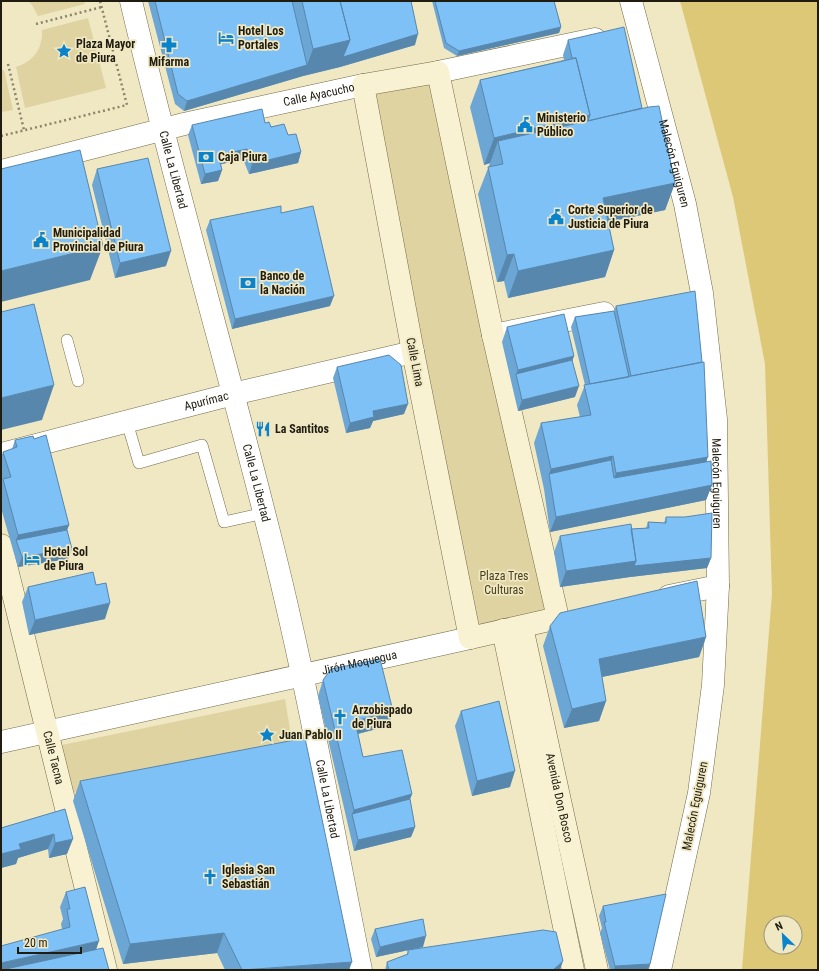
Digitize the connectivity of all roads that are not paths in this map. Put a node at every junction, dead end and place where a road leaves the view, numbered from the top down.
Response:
1 (131, 1) edge
2 (631, 1) edge
3 (639, 30) junction
4 (438, 72) junction
5 (363, 85) junction
6 (162, 130) junction
7 (1, 171) edge
8 (624, 309) edge
9 (493, 335) junction
10 (67, 340) dead end
11 (413, 352) junction
12 (78, 380) dead end
13 (233, 394) junction
14 (127, 422) junction
15 (1, 454) edge
16 (264, 513) junction
17 (1, 545) edge
18 (718, 586) junction
19 (650, 600) edge
20 (581, 613) edge
21 (558, 618) junction
22 (513, 628) junction
23 (470, 638) junction
24 (302, 676) junction
25 (46, 733) junction
26 (1, 742) edge
27 (106, 970) edge
28 (361, 970) edge
29 (573, 970) edge
30 (597, 970) edge
31 (660, 970) edge

1 - 6 street, Calle La Libertad
2 - 3 street, Malecón Eguiguren
3 - 4 street, Calle Ayacucho
3 - 18 street, Malecón Eguiguren
4 - 5 street, Calle Ayacucho
4 - 9 street
5 - 6 street, Calle Ayacucho
5 - 11 street, Calle Lima
6 - 7 street, Calle Ayacucho
6 - 13 street, Calle La Libertad
8 - 9 street
9 - 21 street
10 - 12 lane
11 - 13 street, Apurímac
11 - 23 street, Calle Lima
13 - 14 street, Apurímac
13 - 16 street, Calle La Libertad
14 - 15 street, Apurímac
14 - 16 lane
16 - 24 street, Calle La Libertad
17 - 25 street, Calle Tacna
18 - 19 street
18 - 31 street, Malecón Eguiguren
20 - 21 street, Jirón Moquegua
21 - 22 street, Jirón Moquegua
22 - 23 street, Jirón Moquegua
22 - 29 street, Avenida Don Bosco
22 - 30 street, Avenida Don Bosco
23 - 24 street, Jirón Moquegua
24 - 25 street, Jirón Moquegua
24 - 28 street, Calle La Libertad
25 - 26 street, Jirón Moquegua
25 - 27 street, Calle Tacna

